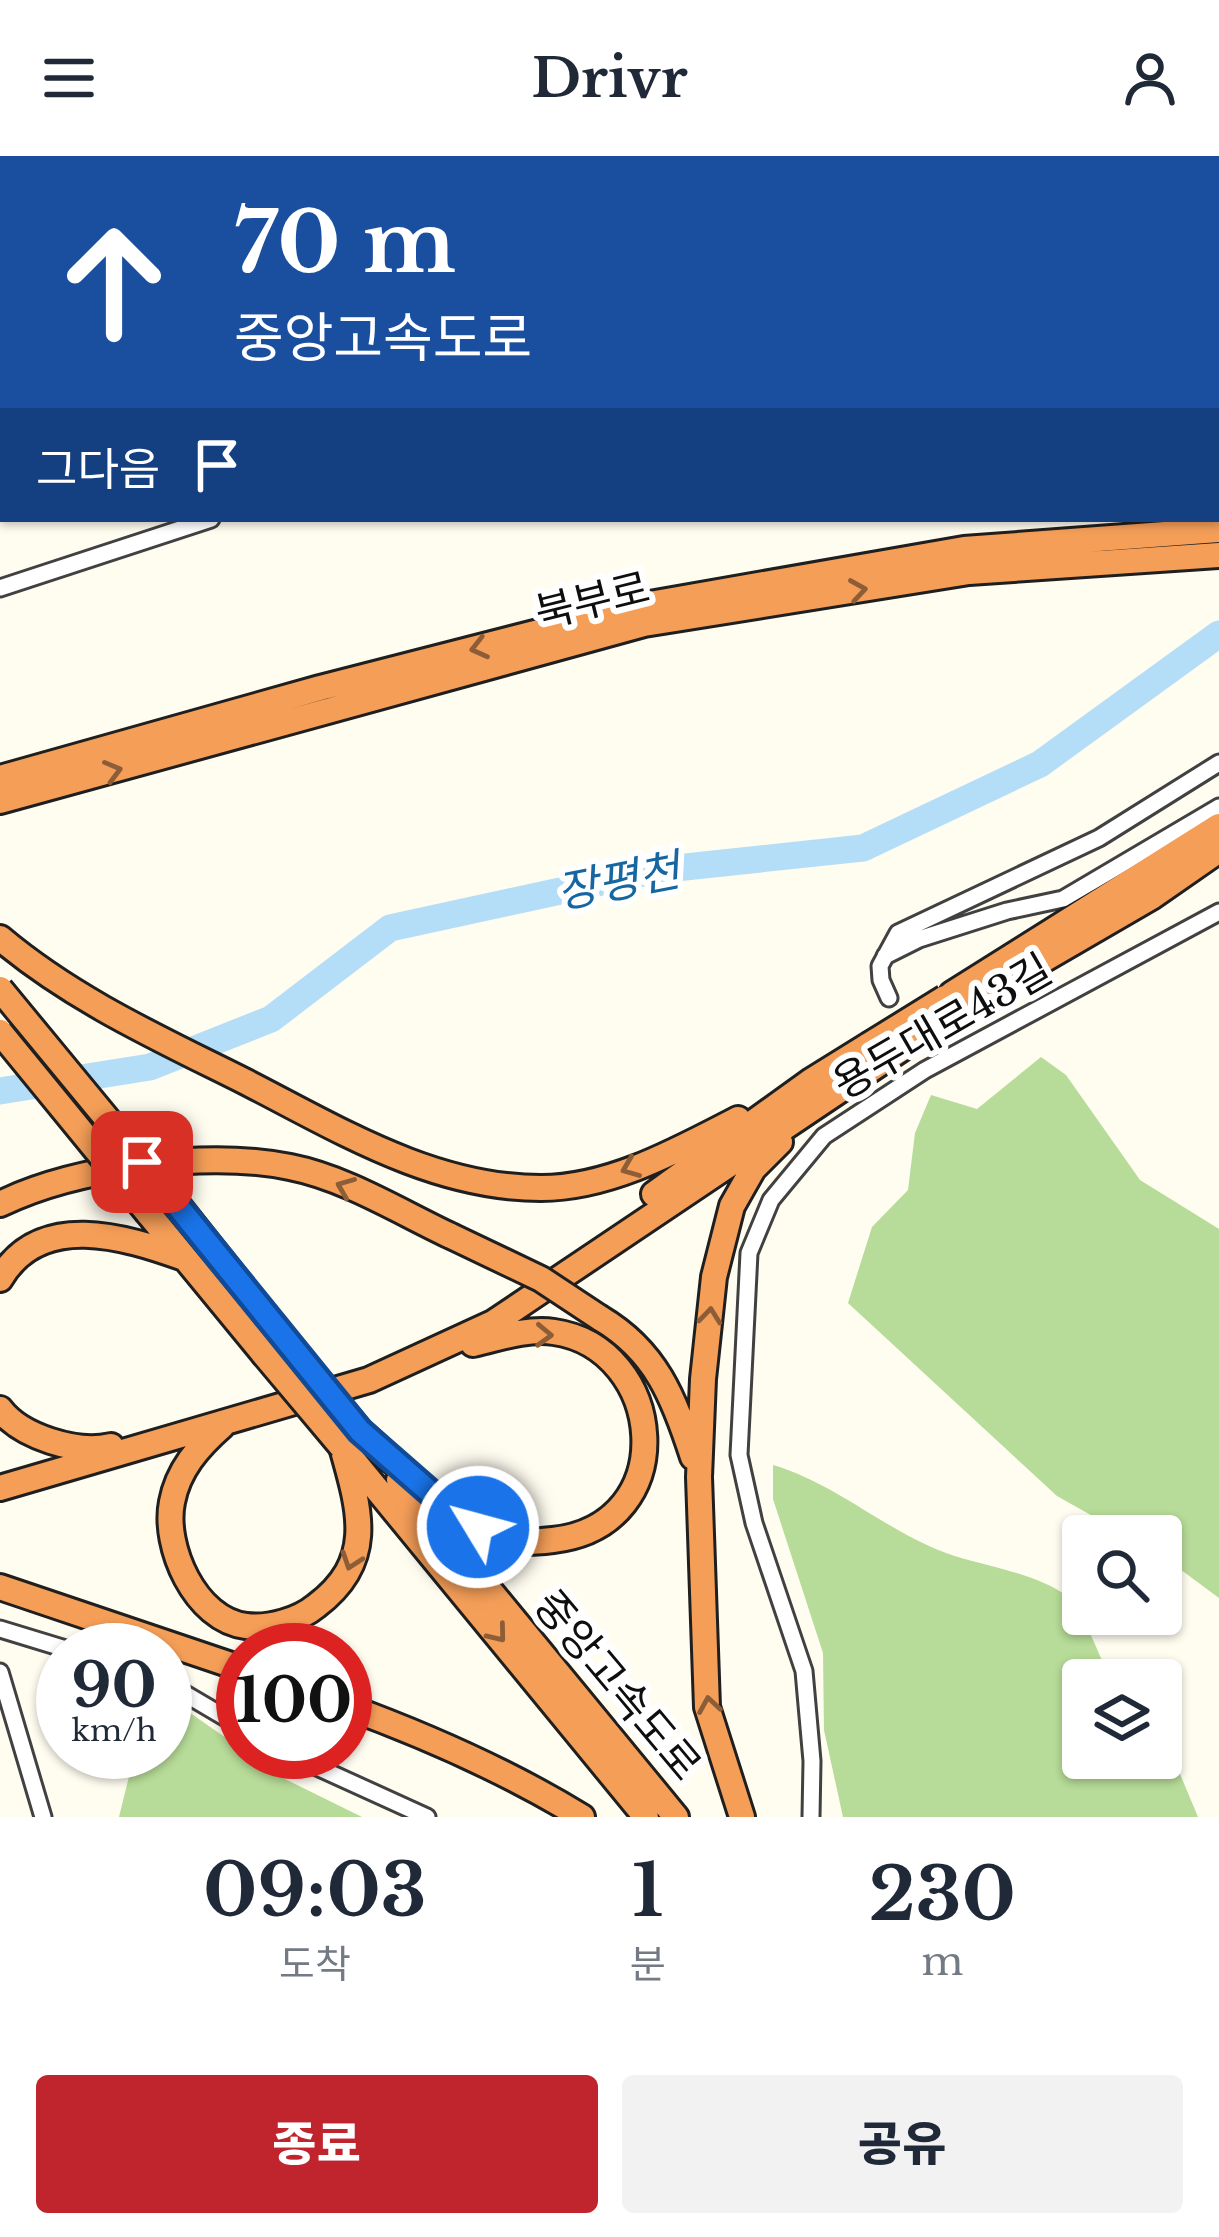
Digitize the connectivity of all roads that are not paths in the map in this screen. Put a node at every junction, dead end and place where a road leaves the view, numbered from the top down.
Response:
1 (202, 522) edge
2 (1219, 530) edge
3 (1219, 555) edge
4 (966, 561) junction
5 (0, 588) edge
6 (1219, 763) edge
7 (0, 778) edge
8 (0, 801) edge
9 (1219, 807) edge
10 (1219, 826) edge
11 (1219, 850) edge
12 (1063, 899) junction
13 (1102, 901) junction
14 (1219, 912) edge
15 (0, 938) edge
16 (885, 956) junction
17 (0, 988) edge
18 (890, 998) dead end
19 (0, 1032) edge
20 (916, 1053) dead end
21 (925, 1070) junction
22 (818, 1089) junction
23 (0, 1204) edge
24 (184, 1258) junction
25 (0, 1279) edge
26 (429, 1355) junction
27 (0, 1409) edge
28 (226, 1423) junction
29 (351, 1439) junction
30 (699, 1477) junction
31 (0, 1488) edge
32 (0, 1587) edge
33 (0, 1629) edge
34 (36, 1640) edge
35 (216, 1660) edge
36 (0, 1672) edge
37 (372, 1716) edge
38 (343, 1779) edge
39 (808, 1815) edge
40 (43, 1817) edge
41 (427, 1817) edge
42 (582, 1817) edge
43 (646, 1817) edge
44 (676, 1817) edge
45 (742, 1817) edge

1 - 5 street
2 - 4 highway, 북부로
3 - 4 highway, 북부로
4 -> 7 highway, 북부로
8 -> 4 highway, 북부로
6 - 16 street
9 - 12 street
10 - 13 highway
11 - 22 highway
12 - 13 street
12 - 16 street
13 - 22 highway, bridge
14 - 21 street, 용두대로43길
22 -> 15 highway
16 - 18 street
17 - 29 highway, 중앙고속도로, bridge
19 - 24 highway, 중앙고속도로, bridge
20 - 21 street
21 - 39 street, 용두대로43길
22 - 26 highway
22 - 27 highway
30 -> 22 highway
30 -> 23 highway, bridge
24 - 25 highway
24 - 29 highway, 중앙고속도로, bridge
26 - 28 highway
26 -> 29 highway
29 -> 28 highway
28 - 31 highway
29 -> 43 highway, 중앙고속도로
29 - 44 highway, 중앙고속도로
45 -> 30 highway
32 - 35 highway
33 - 34 street
36 - 40 street
37 - 42 highway
38 - 41 street

